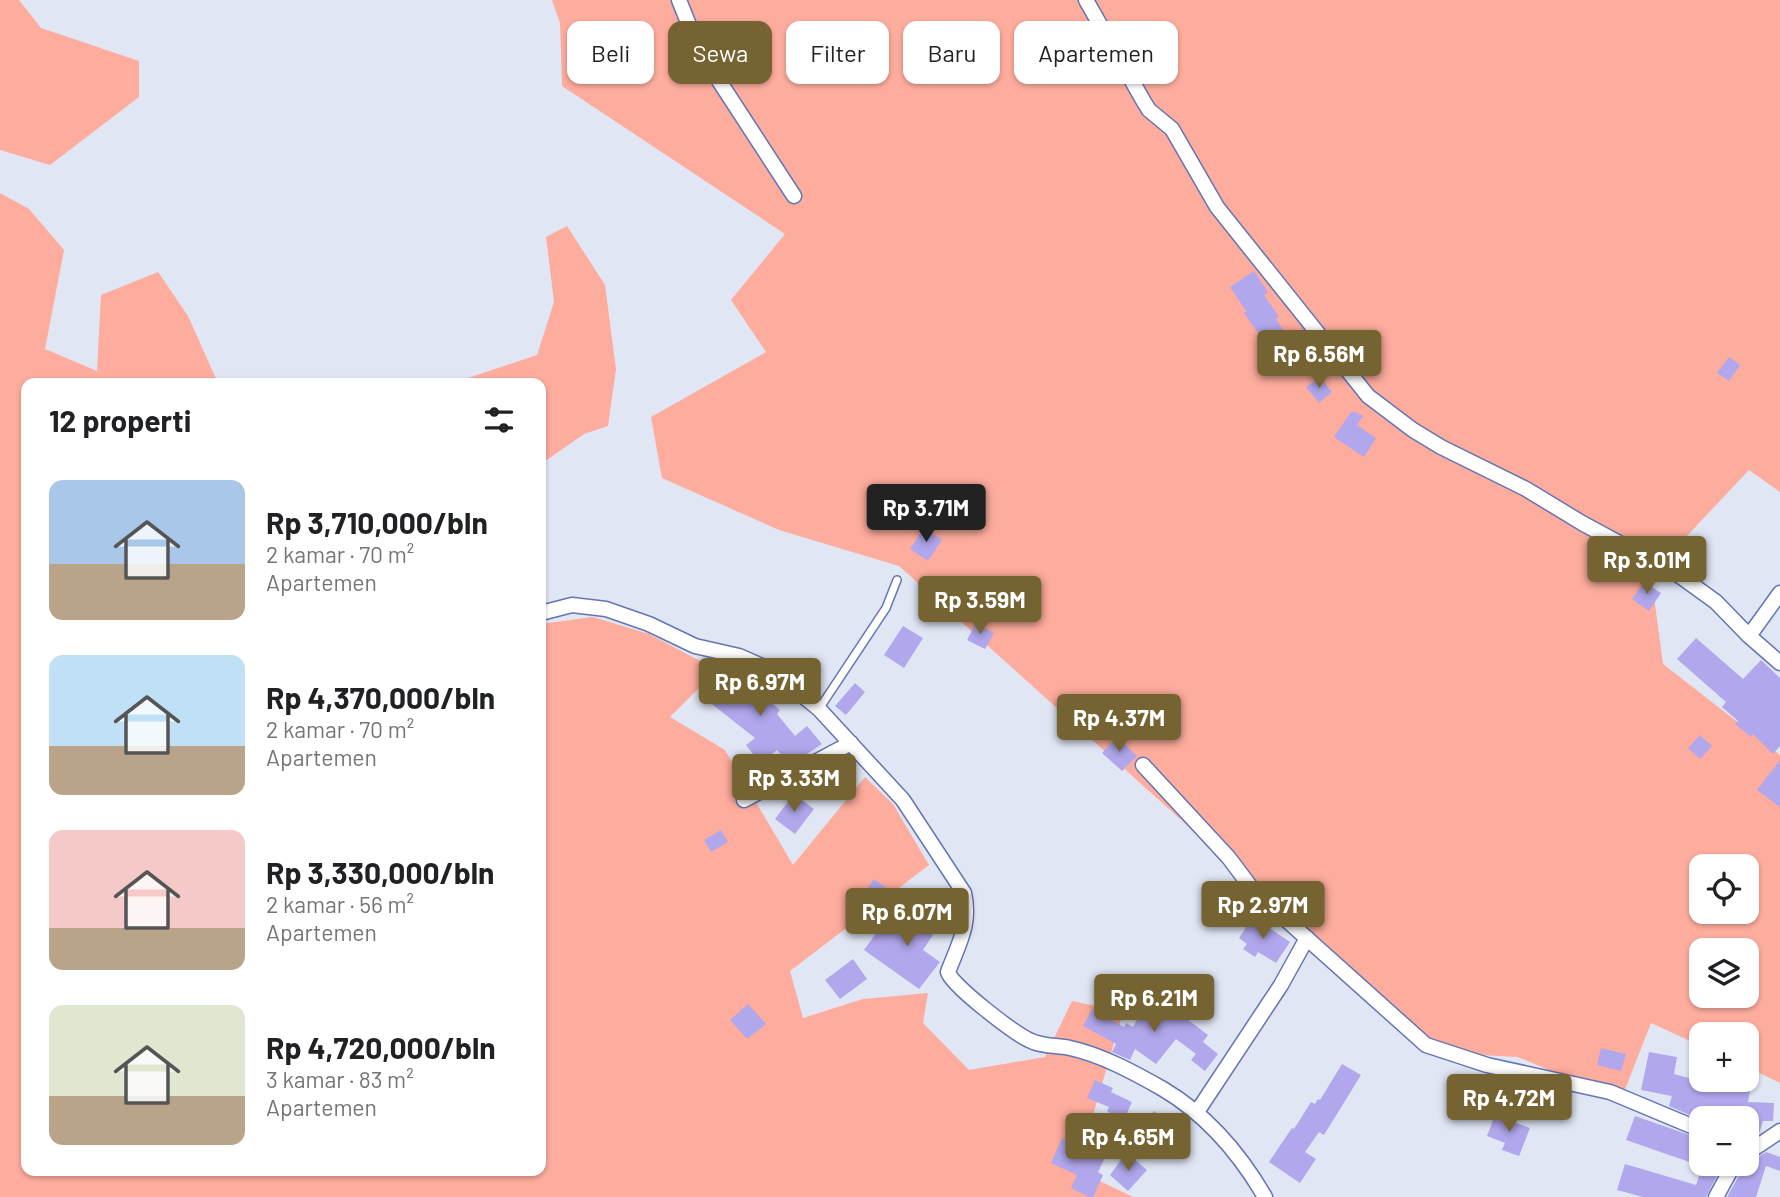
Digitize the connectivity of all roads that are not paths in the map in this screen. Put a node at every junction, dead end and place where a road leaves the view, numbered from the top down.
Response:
1 (678, 0) edge
2 (1086, 0) edge
3 (794, 196) dead end
4 (897, 580) dead end
5 (1780, 593) edge
6 (546, 612) edge
7 (1749, 636) junction
8 (1780, 663) edge
9 (820, 709) junction
10 (851, 743) junction
11 (1143, 765) dead end
12 (744, 800) dead end
13 (1307, 938) junction
14 (1197, 1112) junction
15 (1689, 1125) edge
16 (1780, 1132) edge
17 (1759, 1146) edge
18 (1727, 1176) edge
19 (1265, 1197) edge
20 (1716, 1197) edge

1 - 3 street
2 - 7 street
4 - 9 lane
5 - 7 street
6 - 9 street
7 - 8 street
9 - 10 street
10 - 12 street
10 - 14 street
11 - 13 street
13 - 14 street
13 - 15 street
14 - 19 street
16 - 17 street
18 - 20 street

